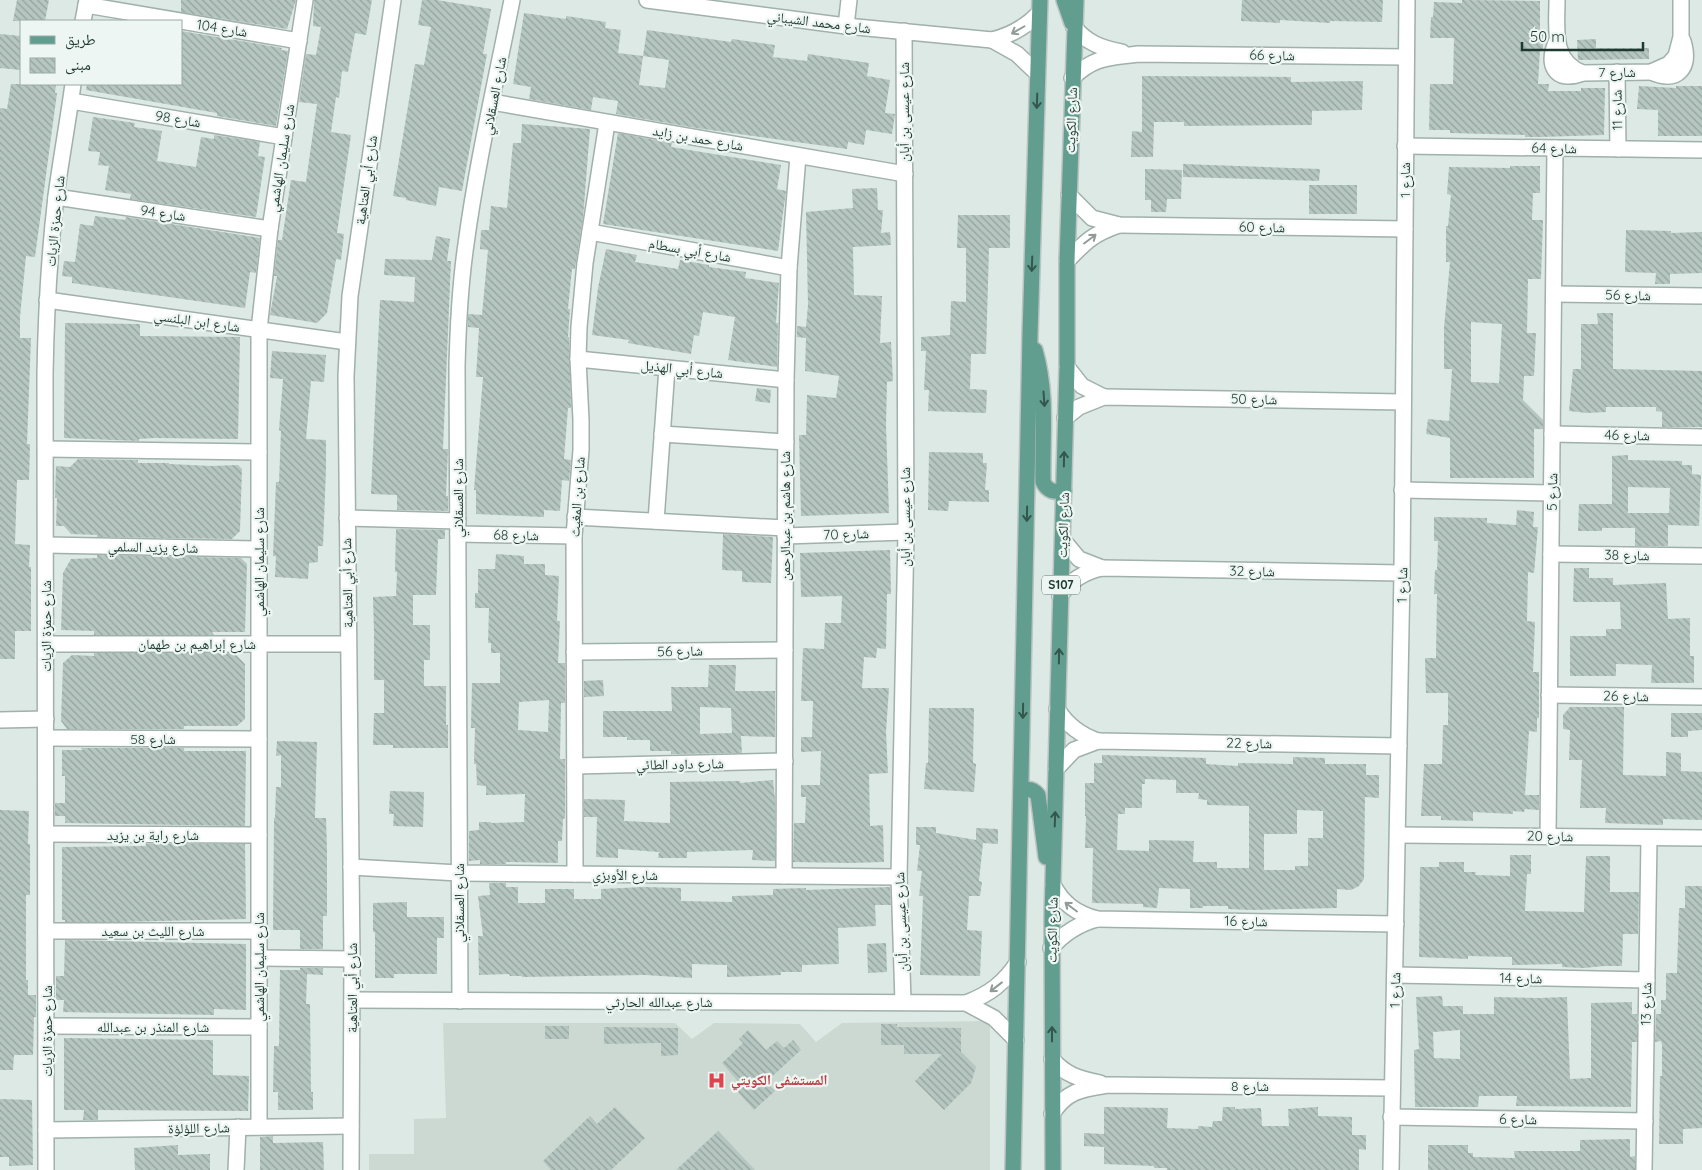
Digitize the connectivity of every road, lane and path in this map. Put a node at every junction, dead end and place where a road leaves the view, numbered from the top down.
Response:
1 (306, 0) edge
2 (393, 0) edge
3 (512, 0) edge
4 (647, 0) edge
5 (849, 0) edge
6 (1064, 0) edge
7 (1076, 0) edge
8 (1407, 0) edge
9 (1557, 0) edge
10 (1681, 0) edge
11 (86, 3) edge
12 (704, 4) edge
13 (1040, 6) edge
14 (83, 20) edge
15 (181, 20) edge
16 (182, 20) edge
17 (846, 26) junction
18 (1074, 27) junction
19 (904, 32) junction
20 (992, 40) junction
21 (299, 41) junction
22 (1138, 54) junction
23 (1406, 57) junction
24 (1617, 72) junction
25 (1038, 73) junction
26 (1072, 78) junction
27 (74, 85) edge
28 (71, 101) junction
29 (492, 102) junction
30 (607, 122) junction
31 (284, 136) junction
32 (1405, 146) junction
33 (1555, 148) junction
34 (1618, 149) junction
35 (1702, 150) edge
36 (798, 156) junction
37 (905, 174) junction
38 (1069, 195) junction
39 (56, 197) junction
40 (1119, 225) junction
41 (270, 229) junction
42 (1404, 230) junction
43 (590, 232) junction
44 (1067, 262) junction
45 (789, 268) junction
46 (1554, 294) junction
47 (1702, 296) edge
48 (47, 300) junction
49 (259, 330) junction
50 (1030, 335) junction
51 (347, 342) junction
52 (578, 359) junction
53 (1067, 367) junction
54 (667, 368) junction
55 (786, 380) junction
56 (1104, 397) junction
57 (1403, 402) junction
58 (1065, 418) junction
59 (662, 434) junction
60 (1552, 434) junction
61 (1702, 437) edge
62 (786, 442) junction
63 (46, 449) junction
64 (259, 452) junction
65 (1402, 490) junction
66 (1064, 491) junction
67 (1552, 493) junction
68 (574, 517) junction
69 (347, 518) junction
70 (656, 521) junction
71 (458, 528) junction
72 (785, 532) junction
73 (906, 532) junction
74 (574, 536) junction
75 (1063, 540) junction
76 (46, 545) junction
77 (259, 549) junction
78 (1551, 554) junction
79 (1702, 556) edge
80 (1102, 568) junction
81 (1402, 573) junction
82 (1060, 596) junction
83 (46, 644) junction
84 (259, 644) junction
85 (348, 644) junction
86 (785, 650) junction
87 (574, 652) junction
88 (1549, 694) junction
89 (1702, 697) edge
90 (1057, 708) junction
91 (46, 719) junction
92 (0, 720) edge
93 (46, 738) junction
94 (259, 739) junction
95 (1098, 741) junction
96 (1399, 746) junction
97 (785, 762) junction
98 (575, 766) junction
99 (1056, 769) junction
100 (1021, 792) junction
101 (46, 834) junction
102 (259, 835) junction
103 (1398, 835) junction
104 (1548, 836) junction
105 (1648, 838) junction
106 (1702, 838) edge
107 (351, 867) junction
108 (459, 874) junction
109 (575, 874) junction
110 (784, 876) junction
111 (899, 877) junction
112 (1053, 886) junction
113 (1097, 919) junction
114 (1396, 924) junction
115 (46, 931) junction
116 (259, 931) junction
117 (1051, 948) junction
118 (259, 958) junction
119 (352, 959) junction
120 (1018, 962) junction
121 (1395, 975) junction
122 (1647, 980) junction
123 (352, 1000) junction
124 (460, 1001) junction
125 (903, 1002) junction
126 (966, 1003) junction
127 (47, 1026) junction
128 (259, 1027) junction
129 (1016, 1040) junction
130 (1052, 1059) junction
131 (1108, 1085) junction
132 (1392, 1088) junction
133 (1052, 1114) junction
134 (1391, 1117) junction
135 (1645, 1121) junction
136 (351, 1126) junction
137 (238, 1127) junction
138 (259, 1127) junction
139 (46, 1130) junction
140 (46, 1170) edge
141 (236, 1170) edge
142 (351, 1170) edge
143 (1013, 1170) edge
144 (1053, 1170) edge
145 (1391, 1170) edge
146 (1644, 1170) edge

1 - 21 street, شارع سليمان الهاشمي
2 - 51 street, شارع أبي العتاهية
3 - 29 street, شارع العسقلاني
4 - 12 street, شارع محمد الشيباني
5 - 17 street
6 - 18 main road
7 - 18 main road, شارع الكويت / S107
8 - 23 street, شارع 1
9 - 24 street, شارع 7
10 - 24 street, شارع 7
11 - 14 street
11 - 15 street, شارع 104
12 - 17 street, شارع محمد الشيباني
13 -> 20 street, شارع محمد الشيباني
13 - 25 main road, S107
16 - 21 street, شارع 104
17 - 19 street, شارع محمد الشيباني
18 - 22 street, شارع 66
18 - 26 main road, شارع الكويت / S107
19 - 20 street, شارع محمد الشيباني
19 - 37 street, شارع عيسى بن أبان
20 - 25 street, شارع محمد الشيباني
21 - 31 street, شارع سليمان الهاشمي
22 - 23 street, شارع 66
22 - 26 street, شارع 66
23 - 32 street, شارع 1
24 - 34 street, شارع 11
25 -> 50 main road, S107
26 - 38 main road, شارع الكويت / S107
27 - 28 street, شارع حمزة الزيات
28 - 31 street, شارع 98
28 - 39 street, شارع حمزة الزيات
29 - 30 street, شارع حمد بن زايد
29 - 71 street, شارع العسقلاني
30 - 36 street, شارع حمد بن زايد
30 - 43 street, شارع بن المغيث
31 - 41 street, شارع سليمان الهاشمي
32 - 33 street, شارع 64
32 - 42 street, شارع 1
33 - 34 street, شارع 64
33 - 46 street, شارع 5
34 - 35 street, شارع 64
36 - 37 street, شارع حمد بن زايد
36 - 45 street, شارع هاشم بن عبدالرحمن
37 - 73 street, شارع عيسى بن أبان
38 - 40 street, شارع 60
38 - 44 main road, شارع الكويت / S107
39 - 41 street, شارع 94
39 - 48 street, شارع حمزة الزيات
40 - 42 street, شارع 60
44 -> 40 street, شارع 60
41 - 49 street, شارع سليمان الهاشمي
42 - 57 street, شارع 1
43 - 45 street, شارع أبي بسطام
43 - 52 street, شارع بن المغيث
44 - 53 main road, شارع الكويت / S107
45 - 55 street, شارع هاشم بن عبدالرحمن
46 - 47 street, شارع 56
46 - 60 street, شارع 5
48 - 49 street, شارع ابن البلنسي
48 - 63 street, شارع حمزة الزيات
49 - 51 street, شارع ابن البلنسي
49 - 64 street, شارع سليمان الهاشمي
50 -> 66 main road
50 -> 100 main road, S107
51 - 69 street, شارع أبي العتاهية
52 - 54 street, شارع أبي الهذيل
52 - 68 street, شارع بن المغيث
53 - 56 street, شارع 50
53 - 58 main road, شارع الكويت / S107
54 - 55 street, شارع أبي الهذيل
54 - 59 street
55 - 62 street, شارع هاشم بن عبدالرحمن
56 - 57 street, شارع 50
56 - 58 street, شارع 50
57 - 65 street, شارع 1
66 -> 58 main road, شارع الكويت / S107
59 - 62 street
59 - 70 street
60 - 61 street, شارع 46
60 - 67 street, شارع 5
62 - 72 street, شارع هاشم بن عبدالرحمن
63 - 64 street
63 - 76 street, شارع حمزة الزيات
64 - 77 street, شارع سليمان الهاشمي
65 - 67 street
65 - 81 street, شارع 1
66 - 75 main road, شارع الكويت / S107
67 - 78 street, شارع 5
68 - 70 street, شارع 70
68 - 74 street, شارع بن المغيث
69 - 71 street, شارع 68
69 - 85 street, شارع أبي العتاهية
70 - 72 street, شارع 70
71 - 74 street, شارع 68
71 - 108 street, شارع العسقلاني
72 - 73 street, شارع 70
72 - 86 street, شارع هاشم بن عبدالرحمن
73 - 111 street, شارع عيسى بن أبان
74 - 87 street, شارع بن المغيث
75 - 80 street, شارع 32
75 - 82 main road, شارع الكويت / S107
76 - 77 street, شارع يزيد السلمي
76 - 83 street, شارع حمزة الزيات
77 - 84 street, شارع سليمان الهاشمي
78 - 79 street, شارع 38
78 - 88 street, شارع 5
80 - 81 street, شارع 32
80 - 82 street, شارع 32
81 - 96 street, شارع 1
90 -> 82 main road, شارع الكويت / S107
83 - 84 street, شارع إبراهيم بن طهمان
83 - 91 street, شارع حمزة الزيات
84 - 85 street, شارع إبراهيم بن طهمان
84 - 94 street, شارع سليمان الهاشمي
85 - 107 street, شارع أبي العتاهية
86 - 87 street, شارع 56
86 - 97 street, شارع هاشم بن عبدالرحمن
87 - 98 street, شارع بن المغيث
88 - 89 street, شارع 26
88 - 104 street, شارع 5
90 - 95 street, شارع 22
90 - 99 main road, شارع الكويت / S107
91 - 92 street
91 - 93 street, شارع حمزة الزيات
93 - 94 street, شارع 58
93 - 101 street, شارع حمزة الزيات
94 - 102 street, شارع سليمان الهاشمي
95 - 96 street, شارع 22
95 - 99 street, شارع 22
96 - 103 street, شارع 1
97 - 98 street, شارع داود الطائي
97 - 110 street, شارع هاشم بن عبدالرحمن
98 - 109 street, شارع بن المغيث
112 -> 99 main road, شارع الكويت / S107
100 - 112 main road
100 - 120 main road, S107
101 - 102 street, شارع راية بن يزيد
101 - 115 street, شارع حمزة الزيات
102 - 116 street, شارع سليمان الهاشمي
103 - 104 street, شارع 20
103 - 114 street, شارع 1
104 - 105 street, شارع 20
105 - 106 street, شارع 20
105 - 122 street, شارع 13
107 - 108 street, شارع الأوبزي
107 - 119 street, شارع أبي العتاهية
108 - 109 street, شارع الأوبزي
108 - 124 street, شارع العسقلاني
109 - 110 street, شارع الأوبزي
110 - 111 street, شارع الأوبزي
111 - 125 street, شارع عيسى بن أبان
113 -> 112 street, شارع 16
112 - 117 main road, شارع الكويت / S107
113 - 114 street, شارع 16
113 - 117 street, شارع 16
114 - 121 street, شارع 1
115 - 116 street, شارع الليث بن سعيد
115 - 127 street, شارع حمزة الزيات
116 - 118 street, شارع سليمان الهاشمي
130 -> 117 main road, شارع الكويت / S107
118 - 119 street
118 - 128 street, شارع سليمان الهاشمي
119 - 123 street, شارع أبي العتاهية
120 -> 126 street, شارع عبدالله الحارثي
120 - 129 main road, S107
121 - 122 street, شارع 14
121 - 132 street, شارع 1
122 - 135 street, شارع 13
123 - 124 street, شارع عبدالله الحارثي
123 - 136 street, شارع أبي العتاهية
124 - 125 street, شارع عبدالله الحارثي
125 - 126 street, شارع عبدالله الحارثي
126 - 129 street, شارع عبدالله الحارثي
127 - 128 street, شارع المنذر بن عبدالله
127 - 139 street, شارع حمزة الزيات
128 - 138 street, شارع سليمان الهاشمي
129 - 143 main road, S107
130 - 131 street, شارع 8
130 - 133 main road, شارع الكويت / S107
131 - 132 street, شارع 8
131 - 133 street, شارع 8
132 - 134 street, شارع 1
133 - 144 main road, شارع الكويت / S107
134 - 135 street, شارع 6
134 - 145 street, شارع 1
135 - 146 street, شارع 13
136 - 138 street, شارع اللؤلؤة
136 - 142 street, شارع أبي العتاهية
137 - 138 street, شارع اللؤلؤة
137 - 139 street, شارع اللؤلؤة
137 - 141 street
139 - 140 street, شارع حمزة الزيات

